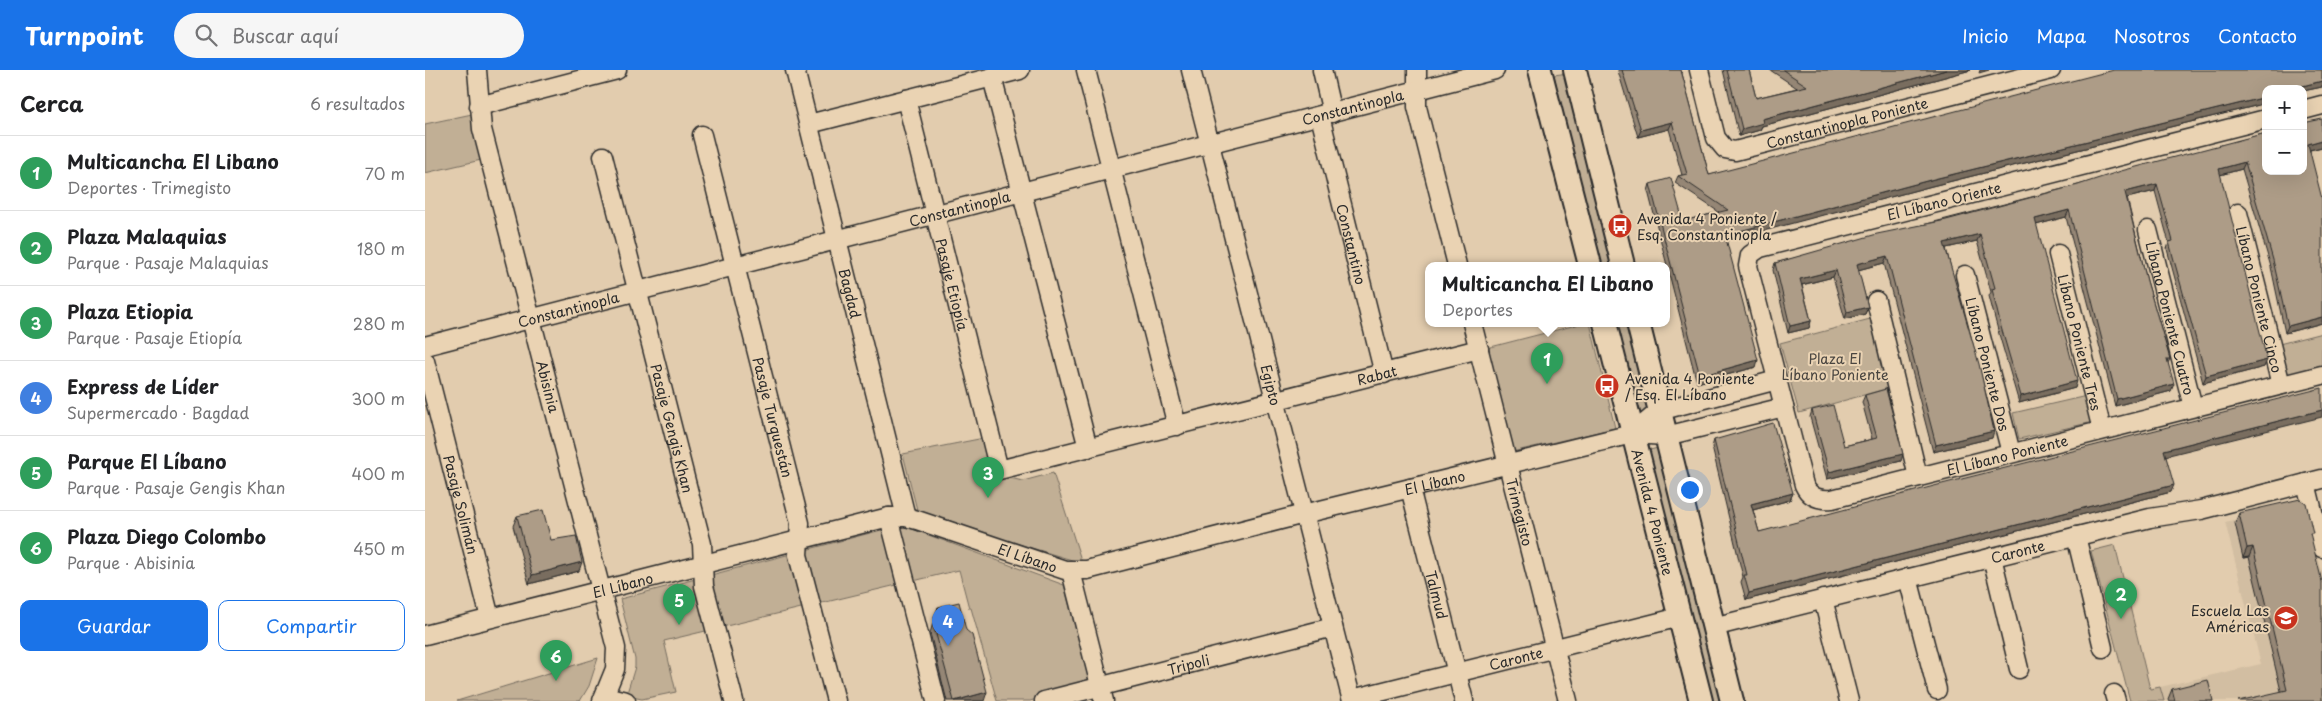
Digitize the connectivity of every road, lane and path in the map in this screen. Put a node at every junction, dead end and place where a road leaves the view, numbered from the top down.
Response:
1 (477, 70) edge
2 (617, 70) edge
3 (795, 70) edge
4 (1020, 70) edge
5 (1085, 70) edge
6 (1191, 70) edge
7 (1321, 70) edge
8 (1417, 70) edge
9 (1495, 70) edge
10 (1541, 70) edge
11 (1575, 70) edge
12 (1699, 70) edge
13 (2051, 70) edge
14 (585, 74) edge
15 (2019, 74) edge
16 (992, 77) junction
17 (1417, 90) junction
18 (906, 99) junction
19 (2322, 105) edge
20 (479, 106) junction
21 (2307, 109) edge
22 (1326, 114) junction
23 (2262, 120) edge
24 (809, 124) junction
25 (702, 135) dead end
26 (1209, 144) junction
27 (603, 156) dead end
28 (1111, 170) junction
29 (1022, 193) junction
30 (2239, 213) dead end
31 (935, 215) junction
32 (2148, 230) dead end
33 (837, 240) junction
34 (2058, 254) dead end
35 (1456, 262) edge
36 (1589, 262) edge
37 (1622, 262) edge
38 (735, 267) junction
39 (1965, 275) dead end
40 (638, 292) junction
41 (1876, 300) dead end
42 (531, 320) junction
43 (1473, 327) edge
44 (1606, 327) edge
45 (1639, 327) edge
46 (425, 346) edge
47 (1479, 349) junction
48 (425, 361) edge
49 (1384, 374) junction
50 (2322, 375) edge
51 (1777, 380) junction
52 (2281, 385) junction
53 (1275, 402) junction
54 (1784, 407) junction
55 (2193, 407) junction
56 (1659, 411) junction
57 (1177, 426) junction
58 (2102, 430) junction
59 (1632, 434) junction
60 (1666, 436) junction
61 (1088, 448) junction
62 (2011, 453) junction
63 (1508, 464) junction
64 (999, 470) joint
65 (1918, 477) junction
66 (2314, 481) edge
67 (1410, 488) junction
68 (1304, 514) junction
69 (897, 517) junction
70 (2076, 536) junction
71 (799, 540) junction
72 (2322, 548) edge
73 (1992, 557) junction
74 (703, 564) junction
75 (1071, 571) junction
76 (1909, 578) junction
77 (600, 590) junction
78 (1823, 600) junction
79 (1679, 617) junction
80 (490, 618) junction
81 (1333, 627) junction
82 (1713, 627) junction
83 (425, 635) edge
84 (1555, 648) junction
85 (2103, 648) dead end
86 (2019, 668) dead end
87 (1457, 673) junction
88 (1937, 690) dead end
89 (1103, 694) edge
90 (603, 698) edge
91 (1352, 700) edge
92 (625, 701) edge
93 (734, 701) edge
94 (836, 701) edge
95 (936, 701) edge
96 (1044, 701) edge
97 (1464, 701) edge
98 (1568, 701) edge
99 (1701, 701) edge
100 (1732, 701) edge
101 (1849, 701) edge

1 - 20 street, Abisinia
2 - 14 street
3 - 24 street, Bagdad
4 - 16 street
5 - 28 street
6 - 26 street, Egipto
7 - 22 street, Constantino
8 - 17 street
9 - 17 street, Constantinopla
10 - 36 street
11 - 37 street
12 - 15 street, Constantinopla Poniente
13 - 15 street, Constantinopla Poniente
14 - 20 street
16 - 18 street
16 - 29 street
17 - 22 street, Constantinopla
17 - 35 street
18 - 24 street
18 - 31 street, Pasaje Etiopía
19 - 21 street
20 - 42 street, Abisinia
22 - 26 street, Constantinopla
22 - 49 street, Constantino
23 - 51 street, El Líbano Oriente
24 - 33 street, Bagdad
25 - 38 street, Pasaje Turquestán
26 - 28 street, Constantinopla
26 - 53 street, Egipto
27 - 40 street, Pasaje Gengis Khan
28 - 29 street, Constantinopla
28 - 57 street
29 - 31 street, Constantinopla
29 - 61 street
30 - 52 street, Líbano Poniente Cinco
31 - 33 street, Constantinopla
31 - 64 street, Pasaje Etiopía
32 - 55 street, Líbano Poniente Cuatro
33 - 38 street, Constantinopla
33 - 69 street, Bagdad
34 - 58 street, Líbano Poniente Tres
38 - 40 street, Constantinopla
38 - 71 street, Pasaje Turquestán
39 - 62 street, Líbano Poniente Dos
40 - 42 street, Constantinopla
40 - 74 street, Pasaje Gengis Khan
41 - 65 street
42 - 46 street, Constantinopla
42 - 77 street, Abisinia
43 - 47 street, Trimegisto
44 - 59 street, Avenida 4 Poniente
45 - 56 street
47 - 49 street, Rabat
47 - 63 street, Trimegisto
48 - 80 street, Pasaje Solimán
49 - 53 street, Rabat
50 - 52 street, El Líbano Poniente
51 - 54 street, El Líbano Poniente
51 - 56 street, El Líbano
52 - 55 street, El Líbano Poniente
53 - 57 street, Rabat
53 - 68 street, Egipto
54 - 60 street, El Líbano
54 - 65 street, El Líbano Poniente
55 - 58 street, El Líbano Poniente
56 - 59 street, El Líbano
56 - 60 street
57 - 61 street, Rabat
58 - 62 street, El Líbano Poniente
59 - 60 street, El Líbano
59 - 63 street, El Líbano
59 - 79 street, Avenida 4 Poniente
60 - 82 street
61 - 64 street, Rabat
62 - 65 street, El Líbano Poniente
63 - 67 street, El Líbano
63 - 84 street, Trimegisto
66 - 70 street, Caronte
66 - 72 street
67 - 68 street, El Líbano
67 - 87 street, Talmud
68 - 75 street, El Líbano
68 - 81 street, Egipto
69 - 71 street, El Líbano
69 - 75 street, El Líbano
69 - 95 street, Bagdad
70 - 73 street, Caronte
70 - 85 street
71 - 74 street, El Líbano
71 - 94 street, Pasaje Turquestán
73 - 76 street, Caronte
73 - 86 street
74 - 77 street, El Líbano
74 - 93 street, Pasaje Gengis Khan
75 - 89 street
76 - 78 street, Caronte
76 - 88 street
77 - 80 street, El Líbano
77 - 90 street, Abisinia
78 - 82 street, Caronte
78 - 101 street
79 - 84 street, Caronte
79 - 99 street, Avenida 4 Poniente
80 - 83 street, El Líbano
81 - 89 street, Tripoli
81 - 91 street, Egipto
82 - 100 street
84 - 87 street, Caronte
84 - 98 street, Trimegisto
87 - 91 street, Caronte
87 - 97 street, Talmud
89 - 96 street, Tripoli
90 - 92 street

